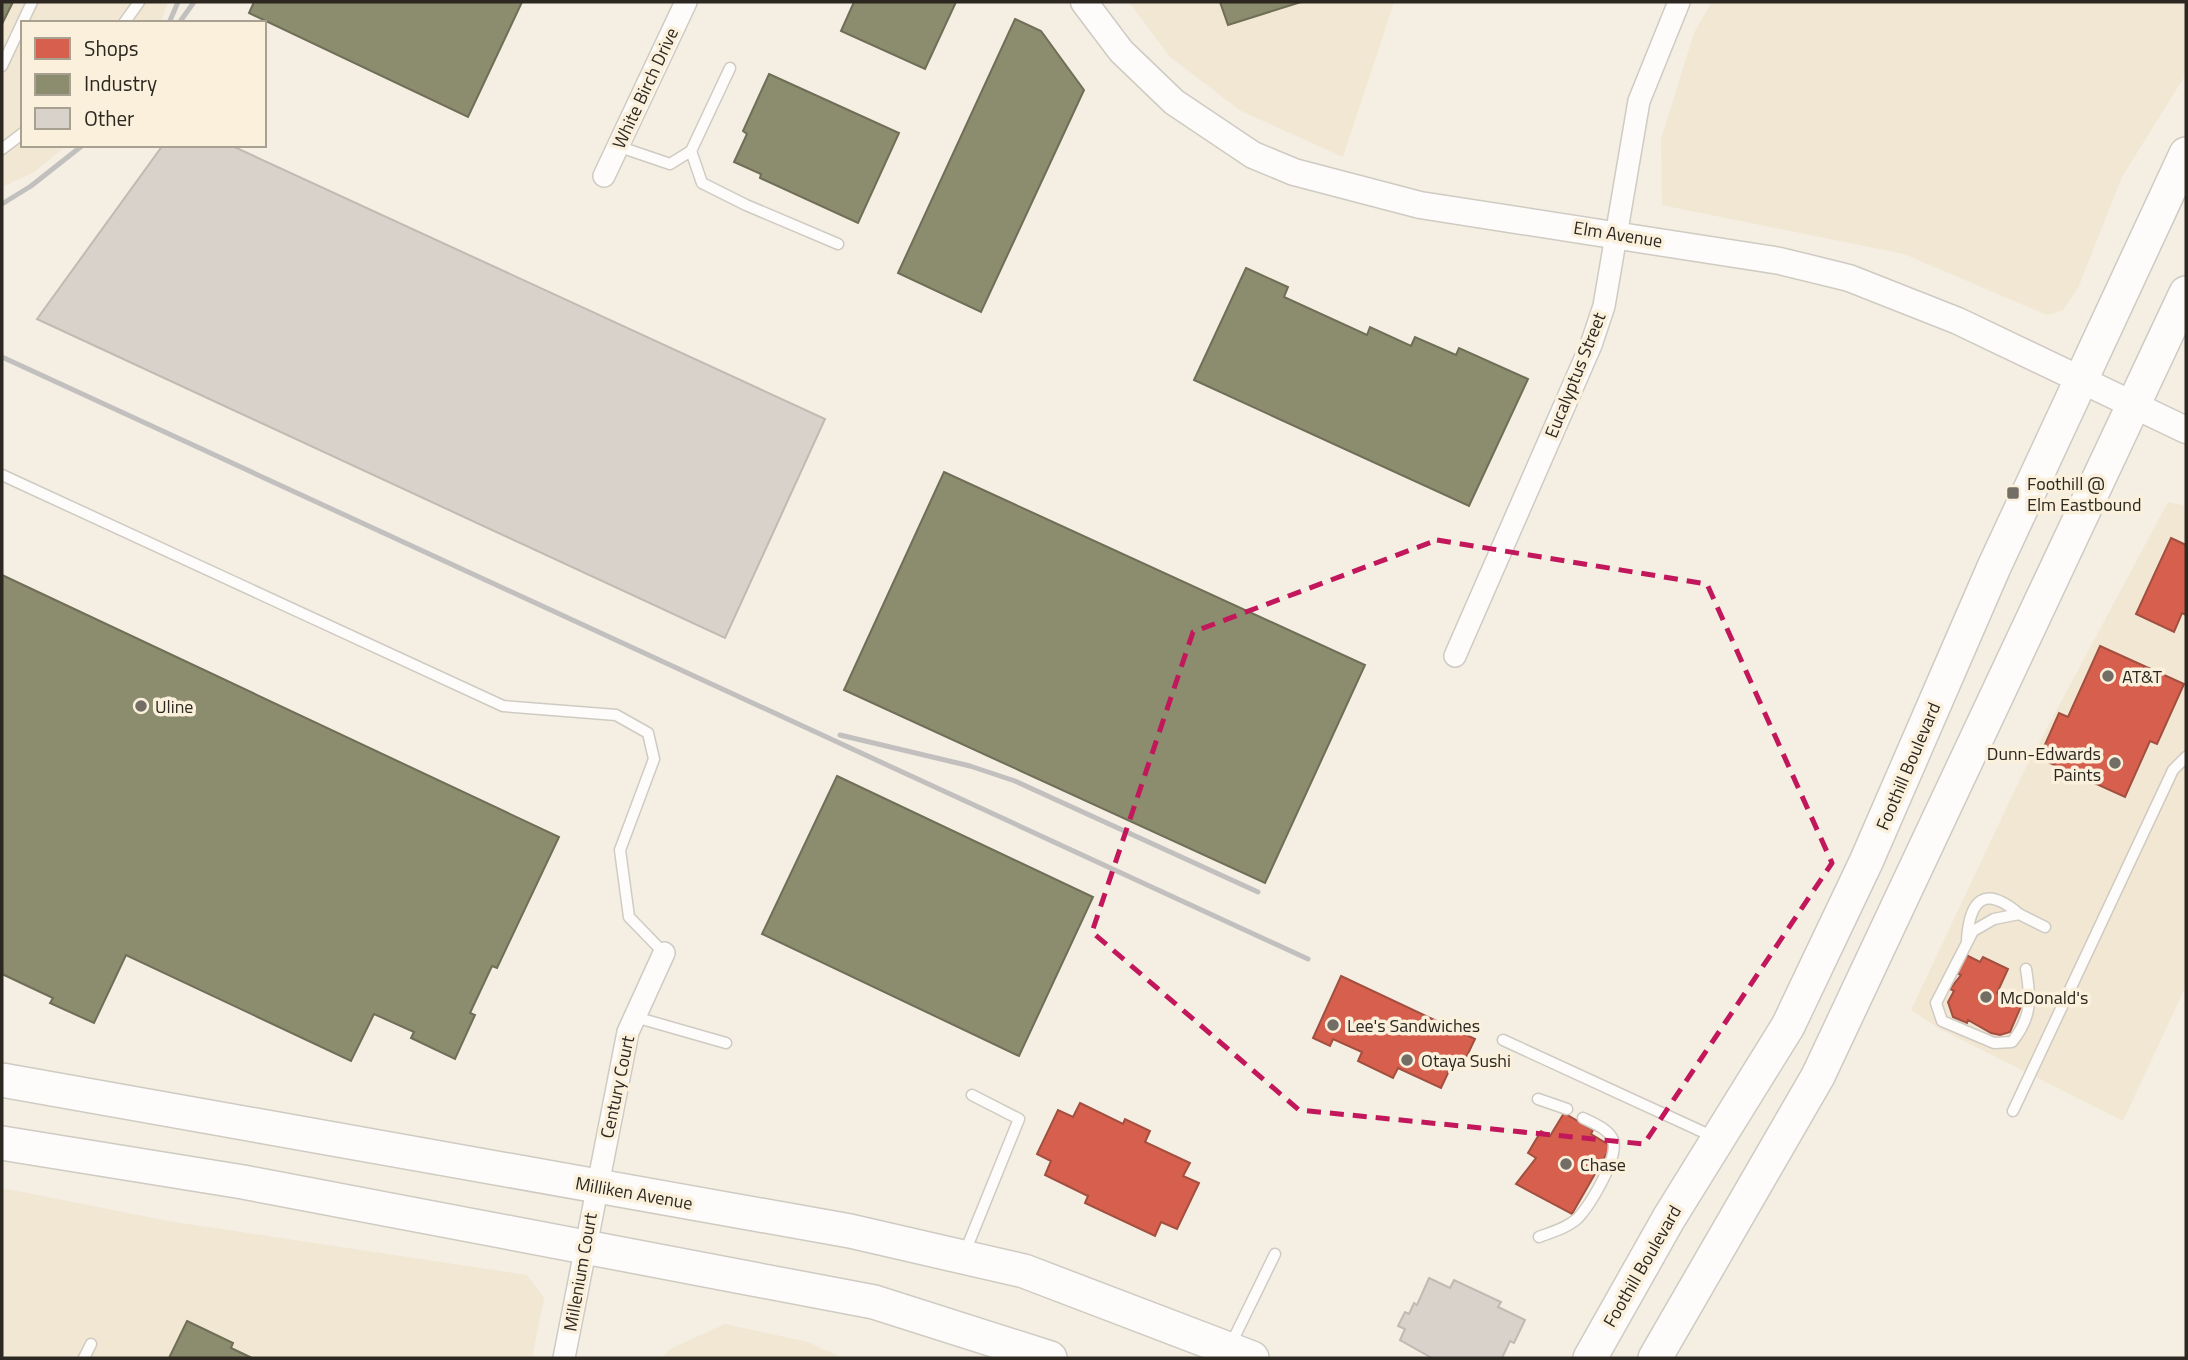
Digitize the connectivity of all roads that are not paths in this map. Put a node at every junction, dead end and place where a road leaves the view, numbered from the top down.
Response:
1 (32, 2) edge
2 (139, 2) edge
3 (686, 2) edge
4 (1084, 2) edge
5 (1679, 2) edge
6 (23, 21) edge
7 (125, 21) edge
8 (21, 25) edge
9 (2, 66) edge
10 (730, 68) dead end
11 (21, 135) edge
12 (618, 146) junction
13 (2, 149) edge
14 (691, 151) junction
15 (2186, 154) edge
16 (604, 176) dead end
17 (1614, 233) junction
18 (838, 244) dead end
19 (2186, 293) edge
20 (2080, 381) junction
21 (2133, 406) junction
22 (2186, 430) edge
23 (2, 475) edge
24 (1455, 656) dead end
25 (2186, 757) edge
26 (2019, 914) junction
27 (2045, 927) dead end
28 (1967, 941) junction
29 (664, 953) joint
30 (2026, 969) dead end
31 (635, 1017) junction
32 (1503, 1040) dead end
33 (726, 1043) dead end
34 (2, 1080) edge
35 (972, 1095) dead end
36 (1538, 1099) dead end
37 (1567, 1109) dead end
38 (2013, 1111) dead end
39 (1583, 1118) dead end
40 (1718, 1139) junction
41 (2, 1143) edge
42 (596, 1186) junction
43 (1539, 1237) dead end
44 (584, 1248) junction
45 (1275, 1254) dead end
46 (963, 1257) junction
47 (91, 1344) dead end
48 (1240, 1353) edge
49 (84, 1358) edge
50 (564, 1358) edge
51 (1050, 1358) edge
52 (1590, 1358) edge
53 (1655, 1358) edge

1 - 6 lane
2 - 7 lane
3 - 12 street, White Birch Drive
4 - 17 street, Elm Avenue
5 - 17 street, Eucalyptus Street
8 - 9 lane
10 - 14 lane
11 - 13 lane
12 - 14 lane
12 - 16 street, White Birch Drive
14 - 18 lane
15 - 20 main road, Foothill Boulevard
17 - 20 street, Elm Avenue
17 - 24 street, Eucalyptus Street
19 - 21 main road
20 - 21 street, Elm Avenue
20 - 40 main road, Foothill Boulevard
21 - 22 street, Elm Avenue
21 - 53 main road
23 - 29 lane
25 - 38 lane
26 - 27 lane
26 - 28 lane
26 - 28 lane
28 - 30 lane
29 - 31 street, Century Court
31 - 33 lane
31 - 42 street, Century Court
32 - 40 lane
34 - 42 main road, Milliken Avenue
35 - 46 lane
36 - 37 lane
39 - 43 lane
40 - 52 main road, Foothill Boulevard
41 - 44 main road
42 - 44 street, Millenium Court
42 - 46 main road, Milliken Avenue
44 - 50 street, Millenium Court
44 - 51 main road
45 - 48 lane
46 - 48 main road, Milliken Avenue
47 - 49 lane

